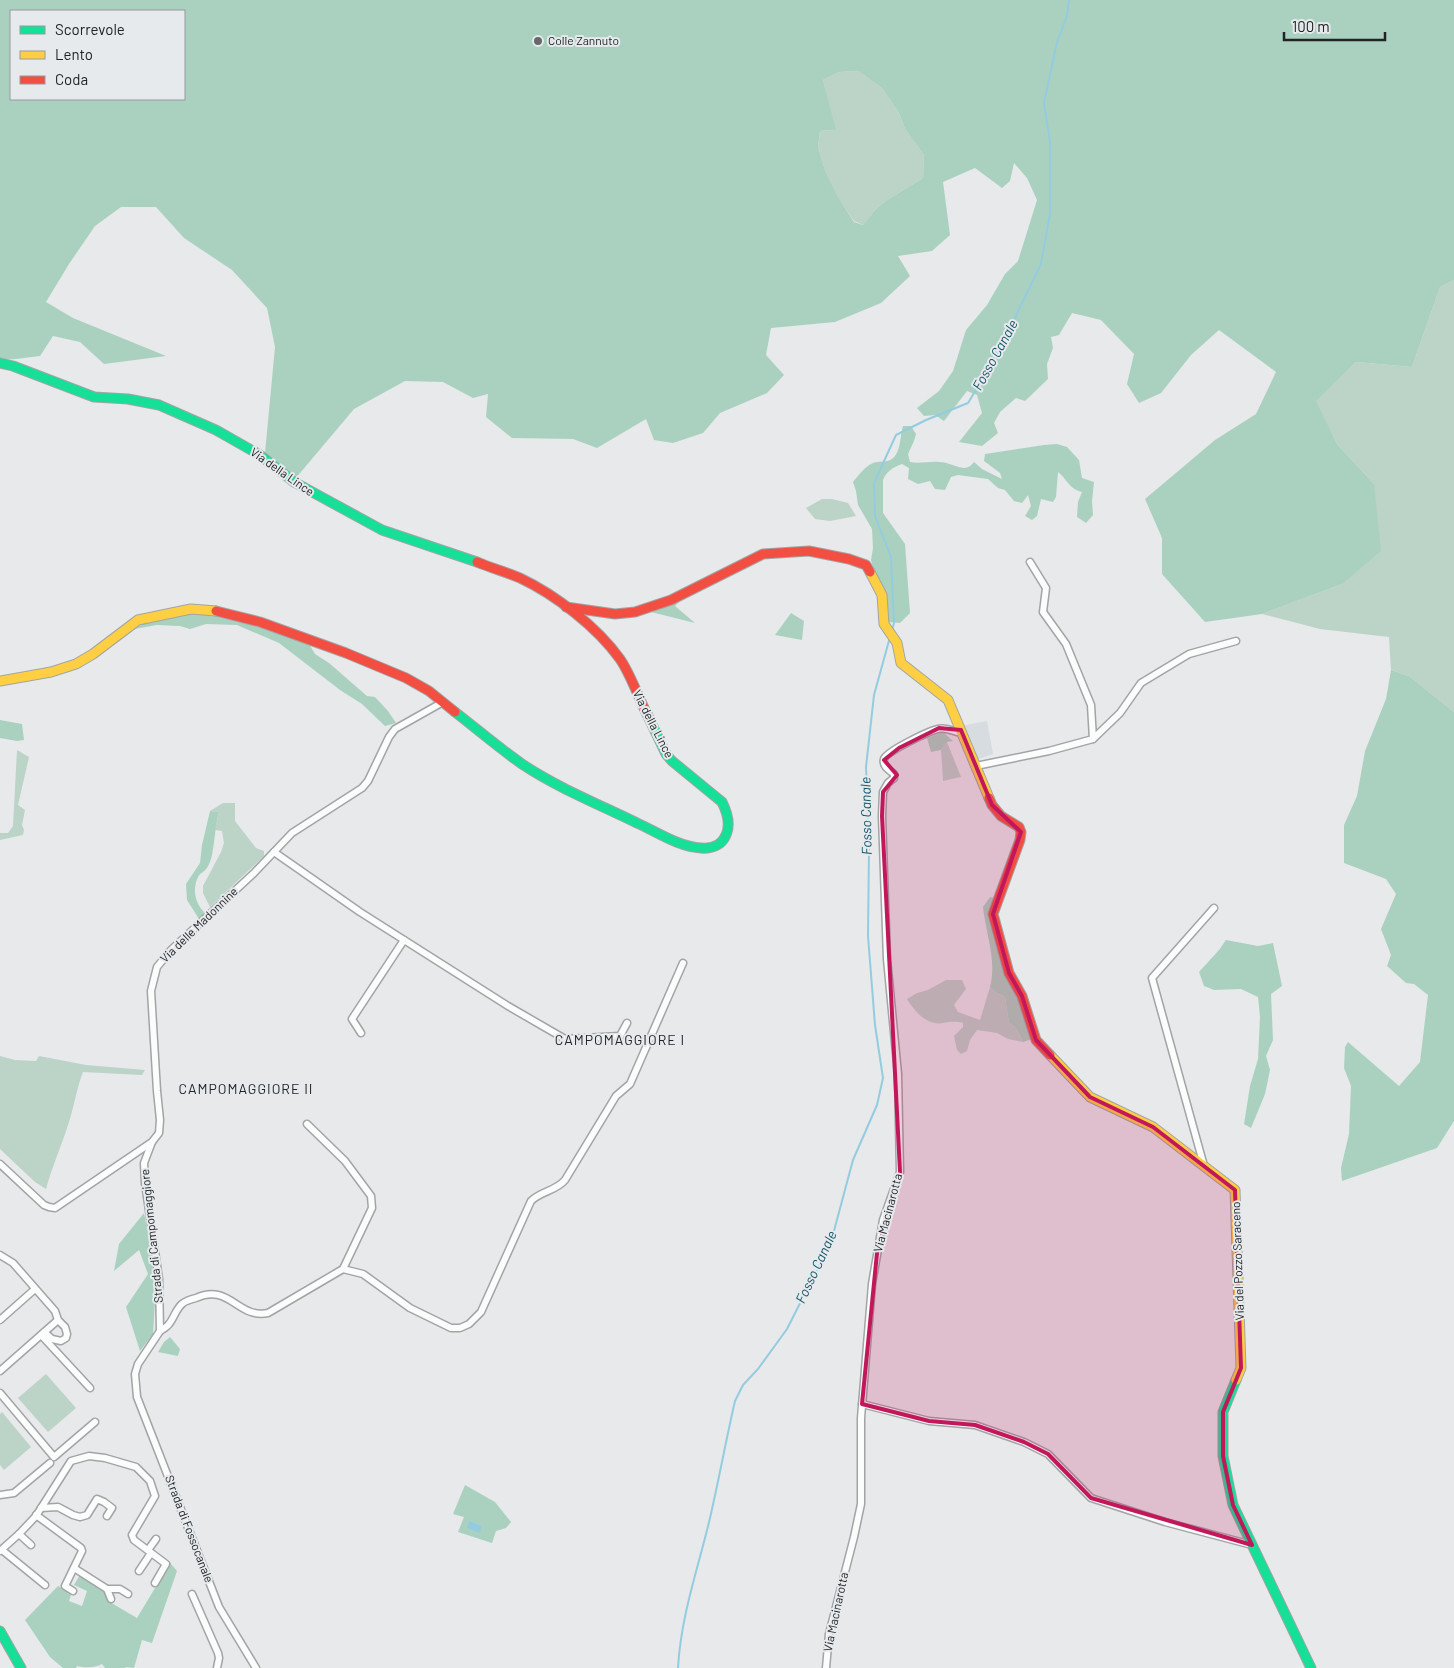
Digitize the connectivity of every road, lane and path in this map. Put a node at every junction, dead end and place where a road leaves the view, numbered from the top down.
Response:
1 (0, 363) edge
2 (1030, 562) dead end
3 (566, 607) junction
4 (1236, 641) dead end
5 (0, 681) edge
6 (442, 702) junction
7 (961, 730) junction
8 (1093, 739) junction
9 (976, 766) junction
10 (274, 852) junction
11 (1214, 908) dead end
12 (404, 940) junction
13 (683, 963) dead end
14 (627, 1023) dead end
15 (362, 1033) dead end
16 (307, 1124) dead end
17 (152, 1142) junction
18 (0, 1164) edge
19 (1204, 1166) junction
20 (0, 1255) edge
21 (343, 1269) junction
22 (35, 1289) junction
23 (0, 1320) edge
24 (58, 1320) junction
25 (160, 1331) junction
26 (42, 1334) junction
27 (0, 1371) edge
28 (135, 1385) joint
29 (90, 1388) dead end
30 (0, 1393) edge
31 (862, 1404) junction
32 (96, 1422) dead end
33 (50, 1463) dead end
34 (0, 1495) edge
35 (41, 1508) junction
36 (35, 1516) junction
37 (107, 1516) dead end
38 (19, 1534) junction
39 (156, 1539) dead end
40 (31, 1545) dead end
41 (1252, 1545) junction
42 (73, 1546) dead end
43 (1, 1550) edge
44 (149, 1552) junction
45 (74, 1568) junction
46 (139, 1571) dead end
47 (155, 1583) dead end
48 (45, 1585) dead end
49 (107, 1589) junction
50 (73, 1591) dead end
51 (128, 1594) dead end
52 (192, 1594) dead end
53 (111, 1599) dead end
54 (0, 1631) edge
55 (1310, 1667) edge
56 (21, 1668) edge
57 (217, 1668) edge
58 (256, 1668) edge
59 (826, 1668) edge

1 - 3 street, Via della Lince
2 - 8 street
3 - 6 street, Via della Lince
3 - 7 street, Via del Pozzo Saraceno
4 - 8 street
5 - 6 street, Via della Lince
6 - 10 street, Via delle Madonnine
7 - 9 street, Via del Pozzo Saraceno
7 - 31 street, Via Macinarotta
8 - 9 street
9 - 19 street, Via del Pozzo Saraceno
10 - 12 street
10 - 17 street, Via delle Madonnine
11 - 19 street
12 - 14 street
12 - 15 street
13 - 21 street
16 - 21 street
17 - 18 street
17 - 25 street, Strada di Campomaggiore
19 - 41 street, Via del Pozzo Saraceno
20 - 22 street
21 - 25 street, Strada di Campomaggiore
22 - 23 street
22 - 24 street
24 - 26 street
24 - 26 street
25 - 28 street, Strada di Campomaggiore
26 - 27 street
26 - 29 street
28 - 58 street, Strada di Fossocanale
30 - 32 street
31 - 41 street
31 - 59 street, Via Macinarotta
33 - 34 street
35 - 36 street
35 - 37 street
35 - 44 street
36 - 38 street
36 - 42 street
36 - 45 street
38 - 40 street
38 - 43 street
39 - 44 street
41 - 55 street, Via del Pozzo Saraceno
43 - 48 street
44 - 46 street
44 - 47 street
45 - 49 street
45 - 50 street
49 - 51 street
49 - 53 street
52 - 57 street
54 - 56 street

